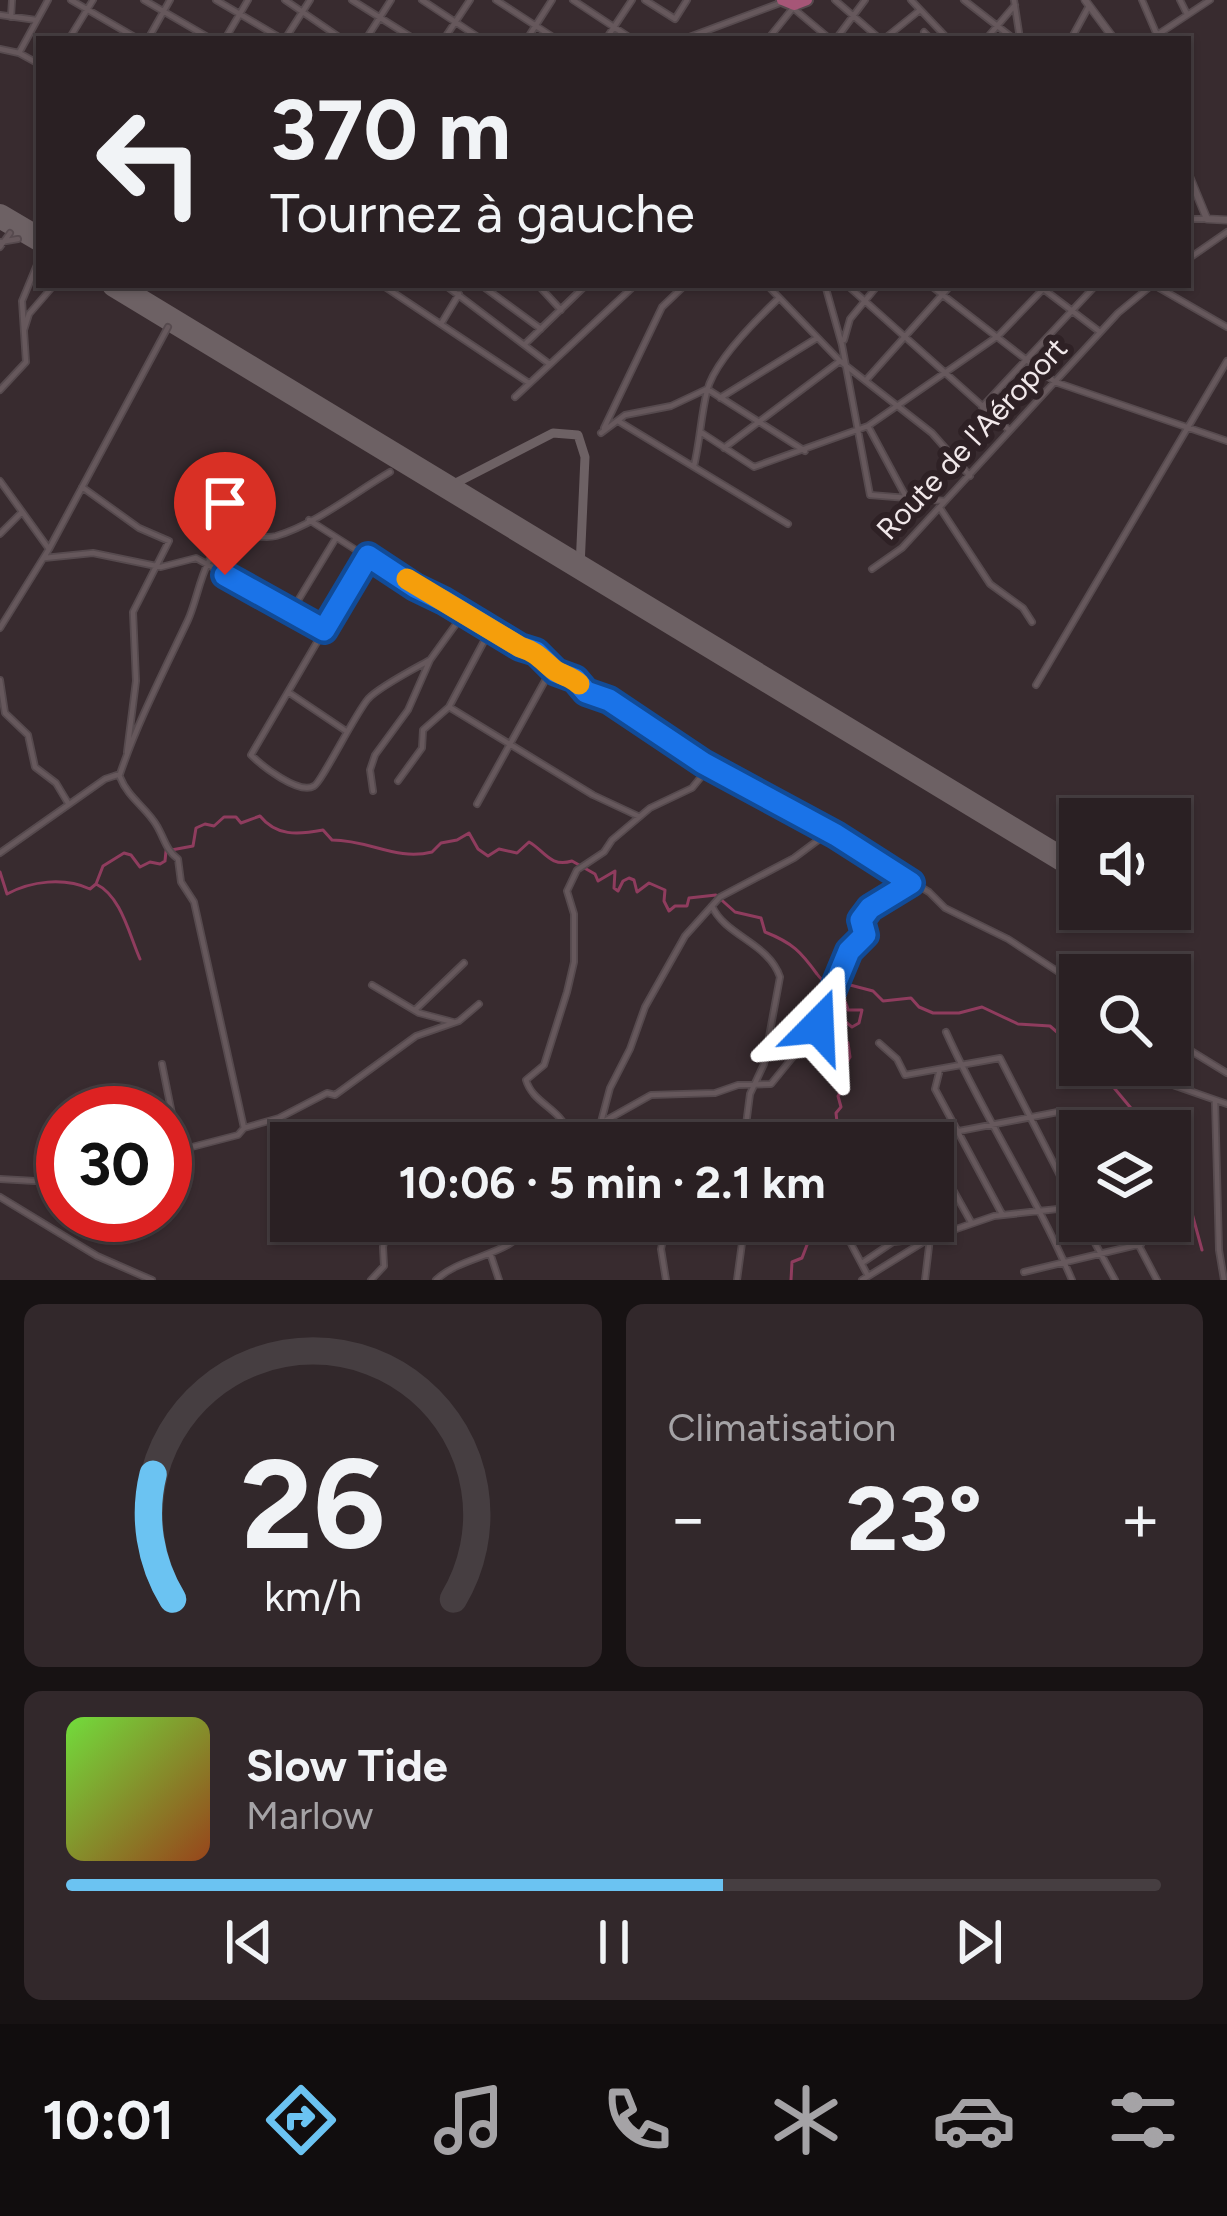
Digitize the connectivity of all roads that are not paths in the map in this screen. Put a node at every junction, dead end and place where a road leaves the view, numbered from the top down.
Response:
1 (12, 0) edge
2 (38, 0) edge
3 (48, 0) edge
4 (71, 0) edge
5 (93, 0) edge
6 (144, 0) edge
7 (170, 0) edge
8 (216, 0) edge
9 (248, 0) edge
10 (285, 0) edge
11 (310, 0) edge
12 (352, 0) edge
13 (391, 0) edge
14 (422, 0) edge
15 (470, 0) edge
16 (496, 0) edge
17 (551, 0) edge
18 (573, 0) edge
19 (632, 0) edge
20 (645, 0) edge
21 (687, 0) edge
22 (807, 0) edge
23 (835, 0) edge
24 (865, 0) edge
25 (910, 0) edge
26 (964, 0) edge
27 (1142, 0) edge
28 (1180, 0) edge
29 (1210, 0) edge
30 (1014, 2) edge
31 (1087, 3) edge
32 (787, 4) edge
33 (44, 8) junction
34 (87, 10) junction
35 (920, 10) junction
36 (164, 11) junction
37 (302, 13) junction
38 (240, 14) junction
39 (1187, 14) junction
40 (0, 16) edge
41 (854, 16) junction
42 (10, 17) junction
43 (380, 18) junction
44 (36, 20) junction
45 (455, 22) junction
46 (535, 26) junction
47 (614, 27) junction
48 (996, 27) junction
49 (924, 32) dead end
50 (72, 36) edge
51 (133, 36) edge
52 (150, 36) edge
53 (206, 36) edge
54 (227, 36) edge
55 (279, 36) edge
56 (286, 36) edge
57 (337, 36) edge
58 (368, 36) edge
59 (409, 36) edge
60 (446, 36) edge
61 (476, 36) edge
62 (528, 36) edge
63 (551, 36) edge
64 (608, 36) edge
65 (628, 36) edge
66 (693, 36) edge
67 (770, 36) edge
68 (829, 36) edge
69 (836, 36) edge
70 (878, 36) edge
71 (886, 36) edge
72 (929, 36) edge
73 (945, 36) edge
74 (988, 36) edge
75 (1012, 36) edge
76 (1017, 36) edge
77 (1072, 36) edge
78 (1112, 36) edge
79 (1154, 36) edge
80 (1155, 36) edge
81 (0, 49) edge
82 (19, 52) junction
83 (36, 62) edge
84 (1191, 180) edge
85 (1191, 219) edge
86 (1207, 219) junction
87 (1227, 220) edge
88 (1227, 232) edge
89 (10, 233) dead end
90 (18, 239) dead end
91 (2, 244) edge
92 (1191, 257) edge
93 (36, 267) edge
94 (51, 288) edge
95 (388, 288) edge
96 (450, 288) edge
97 (485, 288) edge
98 (541, 288) edge
99 (583, 288) edge
100 (632, 288) edge
101 (682, 288) edge
102 (770, 288) edge
103 (826, 288) edge
104 (850, 288) edge
105 (876, 288) edge
106 (934, 288) edge
107 (948, 288) edge
108 (1041, 288) edge
109 (1045, 288) edge
110 (1093, 288) edge
111 (1149, 288) edge
112 (1157, 288) edge
113 (459, 294) junction
114 (942, 294) junction
115 (779, 298) junction
116 (865, 301) junction
117 (561, 310) junction
118 (1073, 311) junction
119 (441, 324) junction
120 (168, 327) dead end
121 (1227, 327) edge
122 (541, 329) junction
123 (1100, 332) junction
124 (22, 335) junction
125 (998, 336) junction
126 (905, 337) junction
127 (817, 338) junction
128 (526, 343) junction
129 (842, 344) junction
130 (1027, 359) junction
131 (1227, 362) edge
132 (548, 363) junction
133 (843, 363) junction
134 (944, 372) junction
135 (866, 380) junction
136 (1055, 382) junction
137 (529, 383) junction
138 (0, 389) edge
139 (707, 389) junction
140 (515, 397) dead end
141 (720, 398) junction
142 (897, 403) junction
143 (982, 407) junction
144 (616, 420) junction
145 (756, 421) junction
146 (868, 426) junction
147 (1188, 428) junction
148 (1009, 430) junction
149 (858, 431) junction
150 (702, 433) junction
151 (1227, 441) edge
152 (722, 449) junction
153 (805, 451) junction
154 (694, 466) junction
155 (390, 472) dead end
156 (970, 476) junction
157 (0, 481) edge
158 (82, 487) junction
159 (906, 497) junction
160 (942, 505) junction
161 (21, 513) junction
162 (309, 520) junction
163 (788, 524) dead end
164 (0, 534) edge
165 (336, 538) junction
166 (49, 549) junction
167 (368, 556) junction
168 (44, 558) junction
169 (208, 565) junction
170 (154, 567) junction
171 (872, 569) dead end
172 (291, 612) junction
173 (464, 613) junction
174 (1032, 622) dead end
175 (0, 627) edge
176 (324, 630) junction
177 (490, 630) junction
178 (430, 660) junction
179 (551, 668) junction
180 (0, 680) edge
181 (1036, 685) dead end
182 (288, 692) junction
183 (449, 707) junction
184 (346, 731) junction
185 (513, 742) junction
186 (128, 752) junction
187 (710, 766) junction
188 (120, 774) junction
189 (398, 781) dead end
190 (373, 791) dead end
191 (478, 804) dead end
192 (69, 805) junction
193 (638, 816) junction
194 (829, 832) junction
195 (0, 853) edge
196 (911, 883) junction
197 (712, 906) junction
198 (464, 963) dead end
199 (1059, 972) edge
200 (372, 985) dead end
201 (479, 1004) dead end
202 (415, 1010) junction
203 (453, 1023) junction
204 (946, 1032) dead end
205 (879, 1043) dead end
206 (1191, 1050) edge
207 (162, 1064) dead end
208 (961, 1065) junction
209 (940, 1069) junction
210 (1227, 1073) edge
211 (755, 1083) junction
212 (166, 1086) edge
213 (1175, 1086) edge
214 (1215, 1100) junction
215 (1227, 1104) edge
216 (1059, 1113) edge
217 (1028, 1119) junction
218 (563, 1122) edge
219 (599, 1122) edge
220 (604, 1122) edge
221 (747, 1122) edge
222 (990, 1126) junction
223 (244, 1128) junction
224 (957, 1132) junction
225 (954, 1133) edge
226 (192, 1146) edge
227 (1059, 1176) edge
228 (0, 1179) edge
229 (36, 1181) edge
230 (1218, 1189) junction
231 (1227, 1189) edge
232 (954, 1192) edge
233 (0, 1197) edge
234 (1059, 1209) edge
235 (1037, 1211) junction
236 (1002, 1214) junction
237 (972, 1224) junction
238 (954, 1230) edge
239 (384, 1242) edge
240 (512, 1242) edge
241 (662, 1242) edge
242 (742, 1242) edge
243 (850, 1242) edge
244 (900, 1242) edge
245 (924, 1242) edge
246 (930, 1242) edge
247 (1095, 1242) edge
248 (1141, 1244) joint
249 (490, 1253) junction
250 (1101, 1253) junction
251 (862, 1262) junction
252 (1064, 1262) junction
253 (1024, 1272) dead end
254 (865, 1278) edge
255 (152, 1280) edge
256 (371, 1280) edge
257 (436, 1280) edge
258 (500, 1280) edge
259 (666, 1280) edge
260 (736, 1280) edge
261 (925, 1280) edge
262 (1072, 1280) edge
263 (1115, 1280) edge
264 (1157, 1280) edge
265 (1224, 1280) edge

1 - 42 street
2 - 33 street
3 - 33 street
4 - 34 street
5 - 34 street
6 - 36 street
7 - 36 street
8 - 38 street
9 - 38 street
10 - 37 street
11 - 37 street
12 - 43 street
13 - 43 street
14 - 45 street
15 - 45 street
16 - 46 street
17 - 46 street
18 - 47 street
19 - 47 street
20 - 21 street
22 - 32 main road
23 - 41 street
24 - 41 street
25 - 35 street
26 - 48 street
27 - 79 street
28 - 39 street
29 - 39 street
30 - 48 street
30 - 76 street
31 - 77 street
31 - 78 street
32 - 66 street
32 - 67 street
32 - 68 street
33 - 44 street
34 - 50 street
34 - 51 street
35 - 71 street
35 - 73 street
36 - 52 street
36 - 53 street
37 - 56 street
37 - 57 street
38 - 54 street
38 - 55 street
39 - 80 street
40 - 42 street
41 - 69 street
41 - 70 street
42 - 44 street
43 - 58 street
43 - 59 street
44 - 82 street
45 - 60 street
45 - 61 street
46 - 62 street
46 - 63 street
47 - 64 street
47 - 65 street
48 - 74 street
48 - 75 street
49 - 72 street
81 - 82 street
82 - 83 street
84 - 86 street
85 - 86 street
86 - 87 street
88 - 92 street
89 - 91 street
90 - 91 street
93 - 124 street
94 - 124 street
95 - 119 street
96 - 113 street
97 - 122 street
98 - 117 street
99 - 117 street
100 - 132 street
101 - 144 street
102 - 115 street
103 - 129 street
104 - 116 street
105 - 116 street
106 - 114 street
107 - 114 street
108 - 125 street
109 - 118 street
110 - 118 street
111 - 123 street, Route de l'Aéroport
112 - 121 street
113 - 119 street
113 - 128 street
114 - 125 street
114 - 126 street
115 - 127 street
115 - 139 street
116 - 126 street
116 - 129 street
117 - 122 street
118 - 123 street
118 - 130 street
119 - 137 street
120 - 158 street
122 - 128 street
123 - 136 street, Route de l'Aéroport
124 - 138 street
125 - 130 street
125 - 134 street
126 - 134 street
126 - 135 street
127 - 133 street
127 - 141 street
128 - 132 street
129 - 133 street
130 - 136 street
130 - 143 street
131 - 147 street
132 - 137 street
133 - 135 street
133 - 145 street
133 - 149 street
134 - 142 street
134 - 143 street
135 - 142 street
136 - 147 street
136 - 148 street, Route de l'Aéroport
137 - 140 street
139 - 141 street
139 - 144 street
139 - 150 street
141 - 145 street
142 - 146 street
142 - 156 street
143 - 148 street
144 - 154 street
145 - 152 street
145 - 153 street
146 - 149 street
146 - 159 street
147 - 151 street
147 - 181 street
148 - 156 street, Route de l'Aéroport
149 - 153 street
149 - 159 street
150 - 152 street
150 - 154 street
152 - 153 street
154 - 163 street
155 - 162 street
156 - 160 street, Route de l'Aéroport
157 - 161 street
158 - 166 street
158 - 170 street
159 - 160 street
160 - 171 street, Route de l'Aéroport
160 - 174 street
161 - 164 street
161 - 166 street
162 - 165 street
162 - 169 street
165 - 167 street
165 - 172 street
166 - 168 street
167 - 173 street
167 - 176 street
168 - 170 street
168 - 175 street
169 - 170 street
169 - 172 street
169 - 186 street
170 - 186 street
172 - 176 street
173 - 177 street
173 - 178 street
176 - 182 street
177 - 179 street
177 - 183 street
178 - 184 street
178 - 190 street
179 - 185 street
179 - 187 street
180 - 192 street
182 - 184 street
182 - 184 street
183 - 185 street
183 - 189 street
185 - 191 street
185 - 193 street
186 - 188 street
187 - 193 street
187 - 194 street
188 - 192 street
188 - 223 street
192 - 195 street
193 - 218 street
194 - 196 street
194 - 197 street
196 - 199 street
196 - 211 street
197 - 211 street
197 - 219 street
198 - 202 street
200 - 202 street
201 - 203 street
202 - 203 street
203 - 223 street
204 - 208 street
205 - 209 street
206 - 210 street
207 - 212 street
208 - 209 street
208 - 217 street
208 - 222 street
209 - 224 street
211 - 220 street
211 - 221 street
213 - 214 street
214 - 215 street
214 - 230 street
216 - 217 street
217 - 222 street
217 - 227 street
222 - 224 street
222 - 235 street
223 - 226 street
224 - 225 street
224 - 236 street
228 - 229 street
230 - 231 street
230 - 265 street
232 - 237 street
233 - 255 street
234 - 235 street
235 - 236 street
235 - 252 street
236 - 237 street
237 - 238 street
239 - 256 street
240 - 249 street
241 - 259 street
242 - 260 street
243 - 251 street
244 - 251 street
245 - 254 street
246 - 261 street
247 - 250 street
248 - 250 street
248 - 264 street
249 - 257 street
249 - 258 street
250 - 252 street
250 - 263 street
251 - 254 street
252 - 253 street
252 - 262 street

